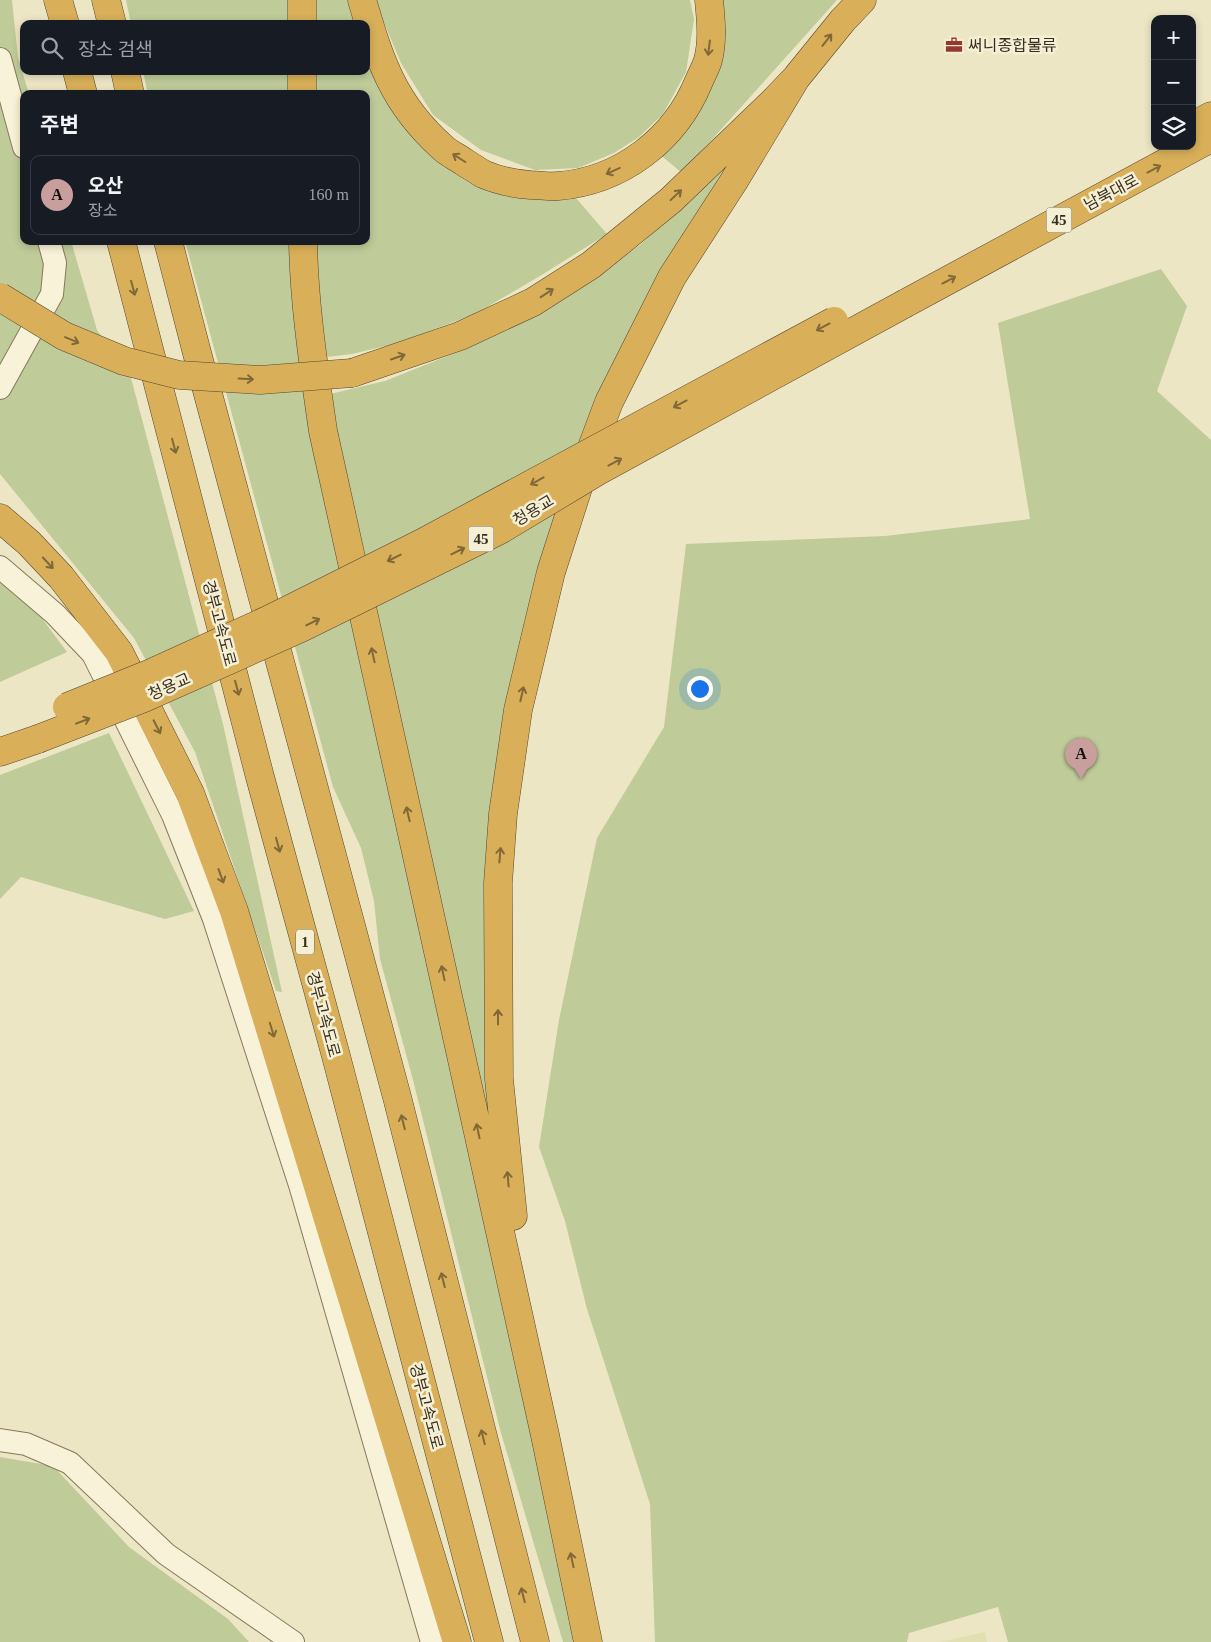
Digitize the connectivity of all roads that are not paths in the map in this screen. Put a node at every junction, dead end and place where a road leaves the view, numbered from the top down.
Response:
1 (58, 0) edge
2 (106, 0) edge
3 (302, 0) edge
4 (362, 0) edge
5 (709, 0) edge
6 (862, 0) edge
7 (63, 20) edge
8 (111, 20) edge
9 (302, 20) edge
10 (368, 20) edge
11 (370, 27) edge
12 (0, 59) edge
13 (78, 75) edge
14 (126, 75) edge
15 (302, 75) edge
16 (796, 78) junction
17 (82, 90) edge
18 (129, 90) edge
19 (302, 90) edge
20 (1211, 116) edge
21 (1196, 124) edge
22 (20, 132) edge
23 (1211, 138) edge
24 (1151, 149) edge
25 (50, 245) edge
26 (122, 245) edge
27 (169, 245) edge
28 (303, 245) edge
29 (902, 295) junction
30 (0, 297) edge
31 (0, 388) edge
32 (0, 496) edge
33 (0, 518) edge
34 (29, 543) junction
35 (0, 567) edge
36 (35, 730) junction
37 (0, 733) edge
38 (0, 752) edge
39 (545, 1435) junction
40 (0, 1440) edge
41 (293, 1642) edge
42 (432, 1642) edge
43 (457, 1642) edge
44 (489, 1642) edge
45 (534, 1642) edge
46 (588, 1642) edge

1 - 7 highway
2 - 8 highway
3 - 9 highway
10 -> 4 highway
5 -> 11 highway
16 -> 6 highway
12 - 22 street
13 - 17 highway
14 - 18 highway
15 - 19 highway
30 -> 16 highway, bridge
39 -> 16 highway
20 - 21 highway
29 -> 23 highway, 남북대로 / 45
24 - 29 highway, 남북대로 / 45
25 - 31 street
26 -> 44 highway, 경부고속도로 / 1
45 -> 27 highway
39 -> 28 highway
29 - 36 highway, 청용교 / 45, bridge
32 - 34 highway
33 - 34 highway
34 -> 43 highway
35 - 42 street
36 - 37 highway, 45
36 - 38 highway, 45
46 -> 39 highway
40 - 41 street

